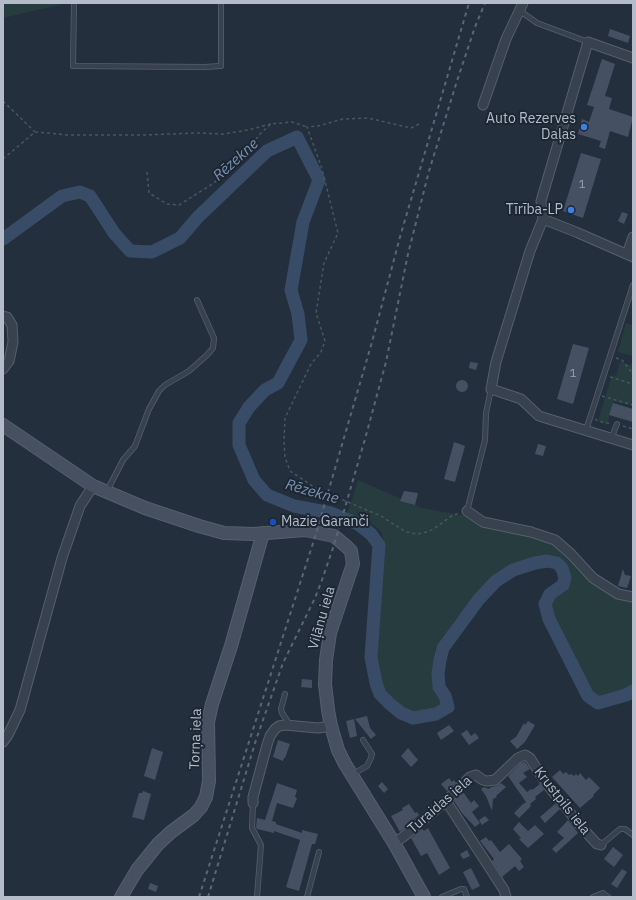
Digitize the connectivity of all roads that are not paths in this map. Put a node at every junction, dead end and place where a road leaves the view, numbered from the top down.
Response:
1 (74, 3) edge
2 (221, 3) edge
3 (521, 7) edge
4 (588, 42) junction
5 (633, 58) edge
6 (483, 105) dead end
7 (543, 219) junction
8 (633, 237) edge
9 (630, 256) edge
10 (633, 285) edge
11 (197, 300) dead end
12 (3, 316) edge
13 (3, 369) edge
14 (491, 389) junction
15 (617, 424) dead end
16 (3, 425) edge
17 (586, 430) junction
18 (612, 439) junction
19 (633, 445) edge
20 (94, 486) junction
21 (106, 492) junction
22 (467, 511) joint
23 (269, 533) junction
24 (633, 597) edge
25 (285, 694) dead end
26 (290, 725) junction
27 (331, 726) junction
28 (363, 740) dead end
29 (3, 742) edge
30 (525, 755) joint
31 (351, 775) junction
32 (446, 801) junction
33 (253, 803) joint
34 (633, 835) edge
35 (394, 843) junction
36 (601, 846) joint
37 (319, 852) dead end
38 (121, 897) edge
39 (257, 897) edge
40 (307, 897) edge
41 (424, 897) edge
42 (442, 897) edge
43 (467, 897) edge
44 (506, 897) edge
45 (593, 897) edge
46 (608, 897) edge

1 - 2 lane
3 - 4 lane
3 - 6 street
4 - 5 street
4 - 7 street
7 - 9 street
7 - 14 street
8 - 9 street
10 - 17 lane
11 - 21 lane
12 - 13 street
14 - 17 street
14 - 22 lane
15 - 18 lane
16 - 20 main road, Viļānu iela
17 - 18 street
18 - 19 street
20 - 21 main road, Viļānu iela
20 - 29 street
21 - 23 main road, Viļānu iela
22 - 24 street
23 - 27 main road, Viļānu iela
23 - 38 main road, Torņa iela
25 - 26 lane
26 - 27 street
26 - 33 street
27 - 31 main road, Viļānu iela
28 - 31 lane
30 - 32 street, Turaidas iela
30 - 36 street, Krustpils iela
31 - 35 main road, Viļānu iela
32 - 35 street, Turaidas iela
32 - 44 street
33 - 39 lane
34 - 36 lane
35 - 41 main road, Viļānu iela
37 - 40 lane
42 - 43 lane
45 - 46 lane

